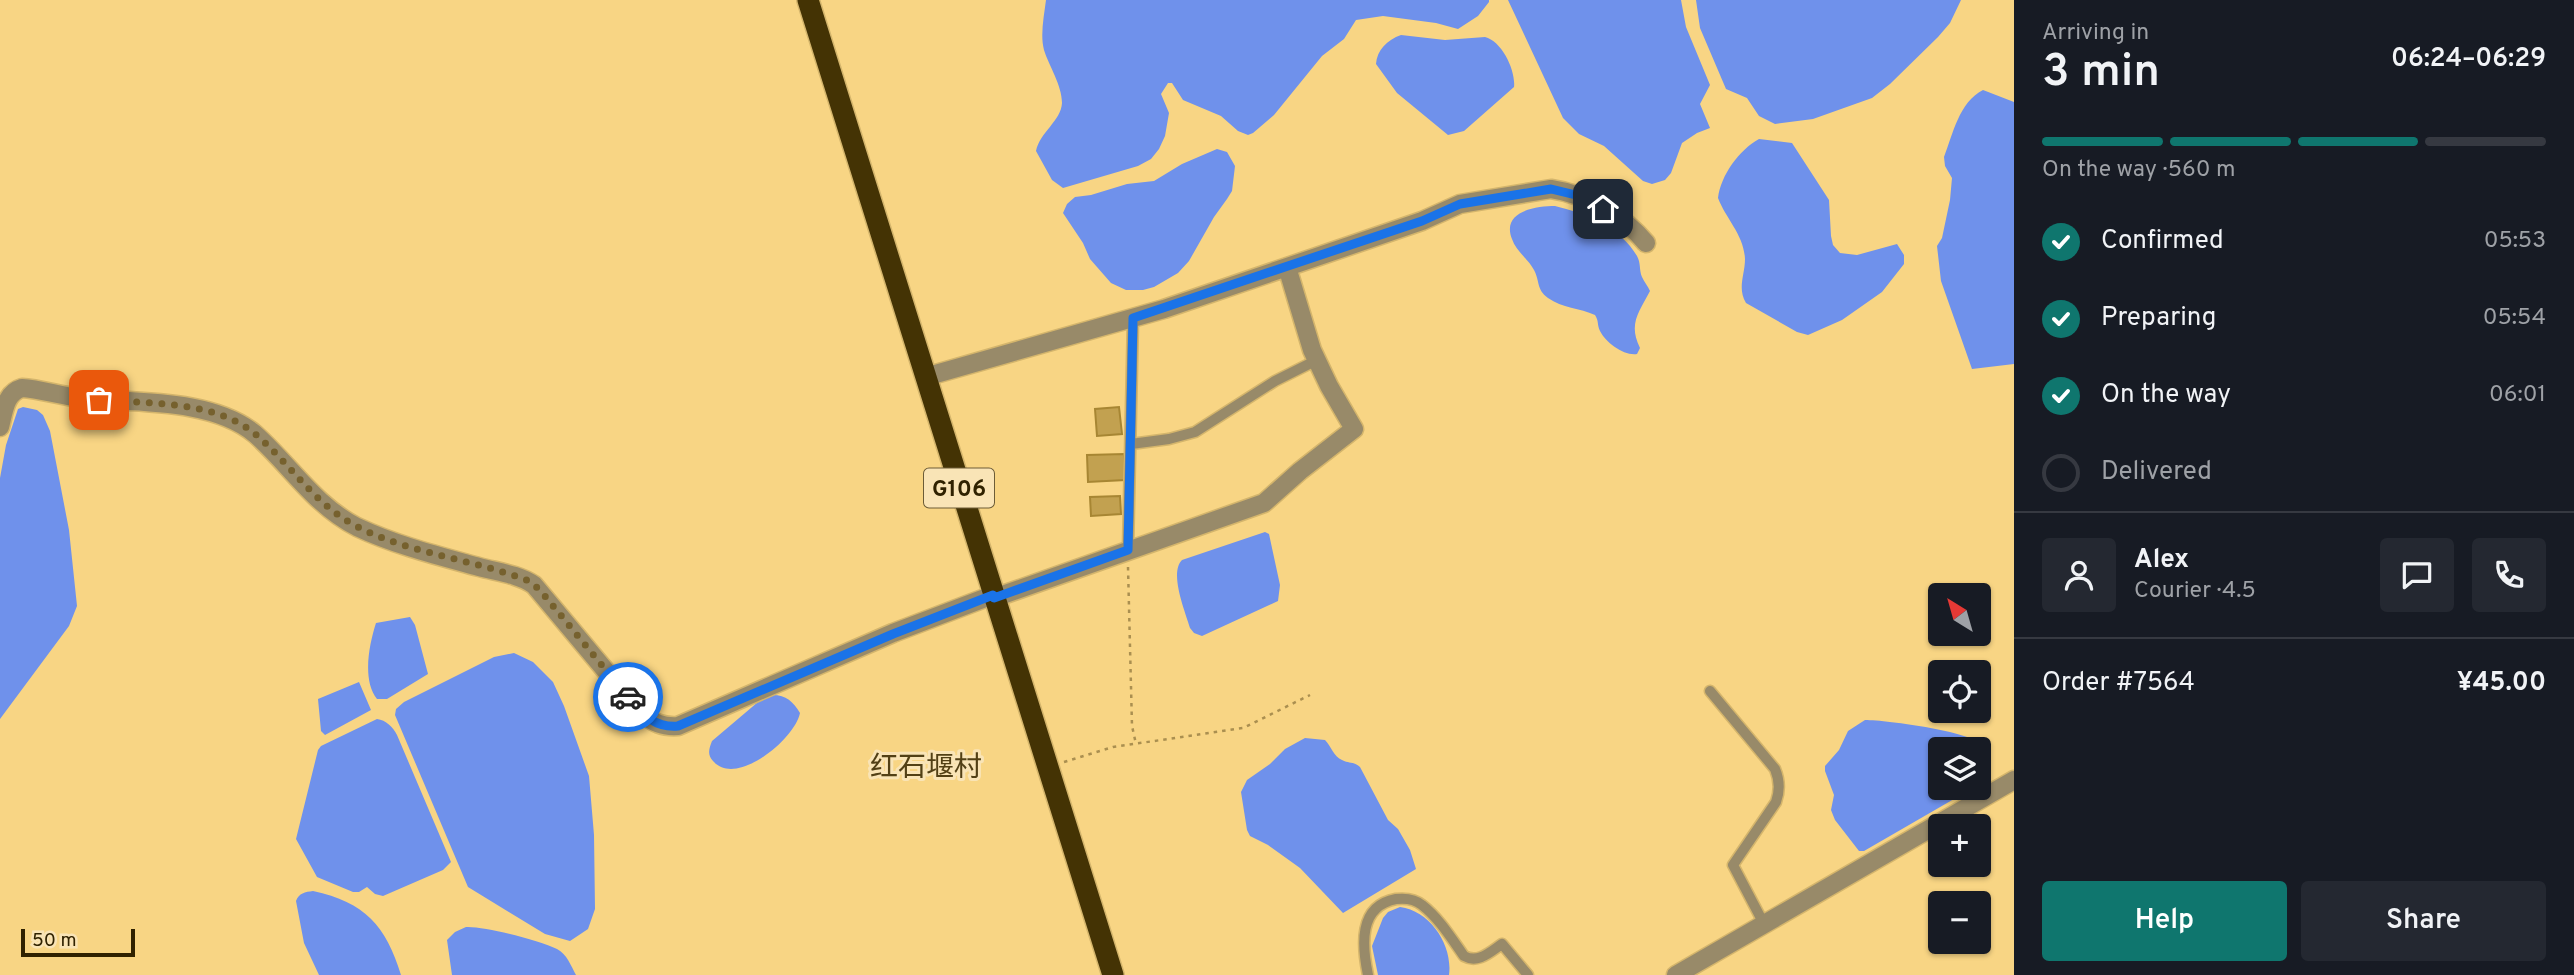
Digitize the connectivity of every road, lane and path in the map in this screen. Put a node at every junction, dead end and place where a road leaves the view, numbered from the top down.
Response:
1 (808, 0) edge
2 (1646, 243) dead end
3 (1287, 267) junction
4 (1133, 318) junction
5 (1317, 360) junction
6 (925, 377) junction
7 (0, 426) edge
8 (1131, 444) junction
9 (1128, 550) junction
10 (994, 597) junction
11 (1710, 691) dead end
12 (1310, 695) dead end
13 (1136, 744) junction
14 (1048, 767) junction
15 (2014, 780) edge
16 (1764, 924) junction
17 (1113, 975) edge
18 (1368, 975) edge
19 (1528, 975) edge
20 (1676, 975) edge

1 - 6 highway, G106
2 - 3 street
3 - 4 street
3 - 5 street
4 - 6 street
4 - 8 lane
5 - 8 lane
5 - 9 street
6 - 10 highway, G106
7 - 10 street
8 - 9 lane
9 - 10 street
9 - 13 path
10 - 14 highway, G106
11 - 16 lane
12 - 13 path
13 - 14 path
14 - 17 highway, G106
15 - 16 street
16 - 20 street
18 - 19 lane

